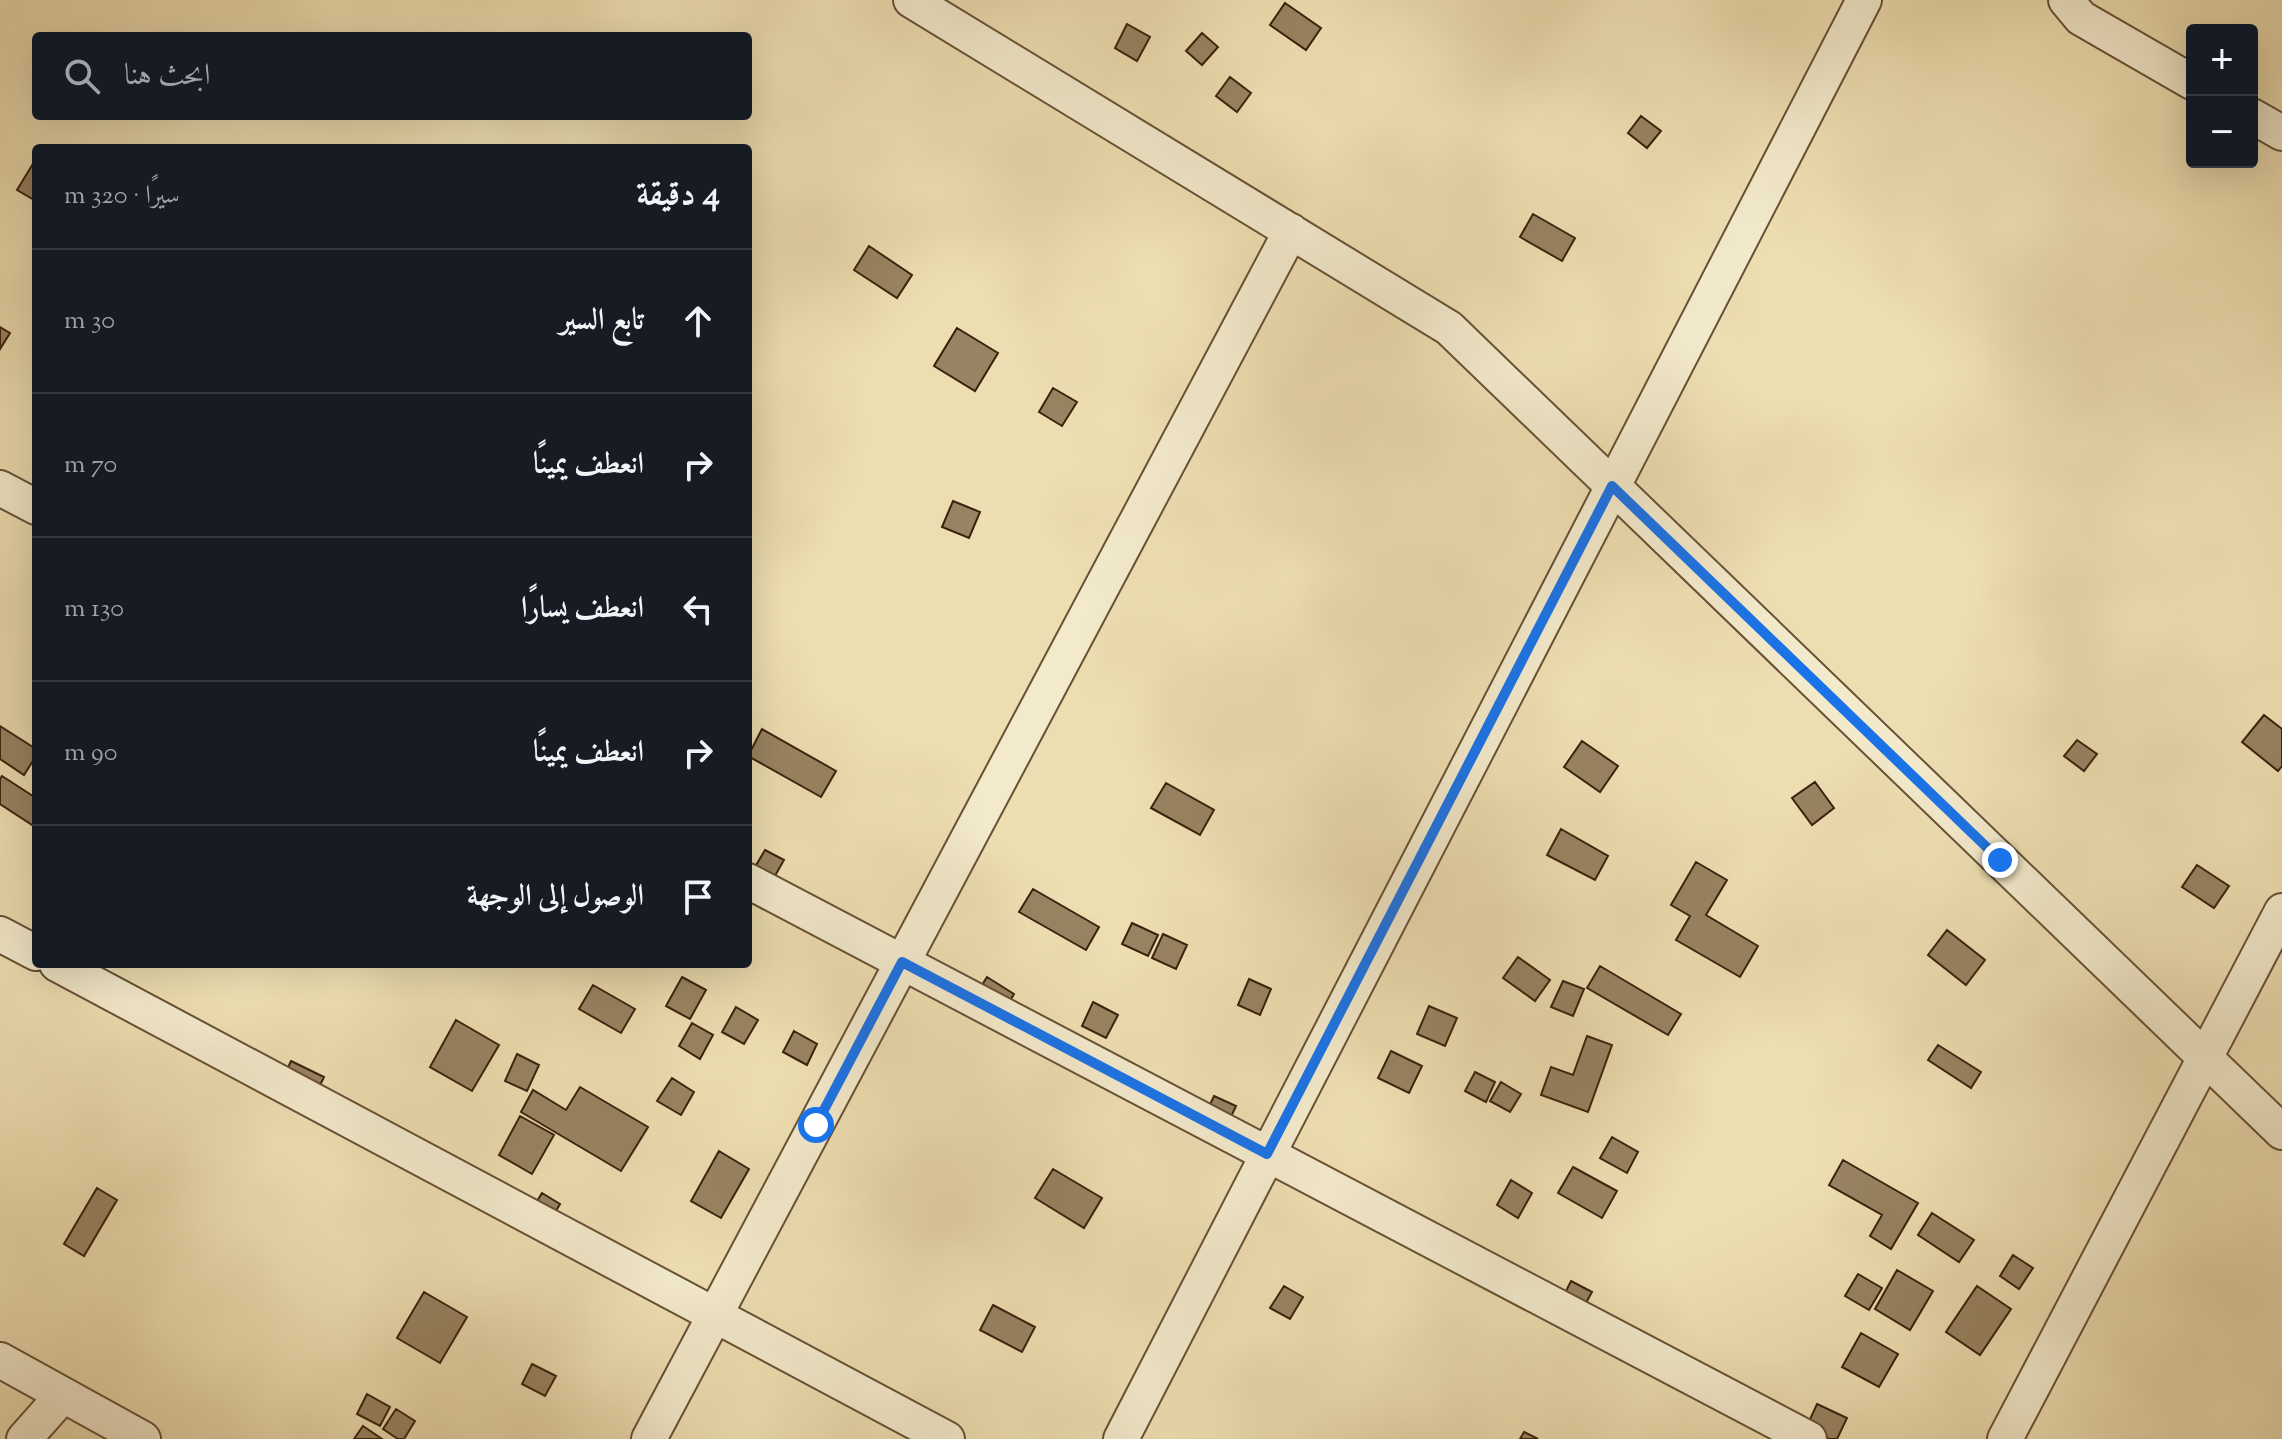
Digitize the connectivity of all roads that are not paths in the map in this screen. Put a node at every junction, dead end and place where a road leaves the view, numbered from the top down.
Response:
1 (911, 0) edge
2 (1864, 0) edge
3 (2066, 0) edge
4 (2186, 79) edge
5 (2258, 119) edge
6 (2282, 133) edge
7 (1291, 231) junction
8 (1612, 486) junction
9 (0, 488) edge
10 (32, 505) edge
11 (752, 883) edge
12 (2282, 911) edge
13 (0, 934) edge
14 (32, 951) edge
15 (902, 962) junction
16 (64, 968) edge
17 (2205, 1058) junction
18 (2282, 1132) edge
19 (1267, 1154) junction
20 (715, 1315) junction
21 (0, 1360) edge
22 (63, 1395) junction
23 (24, 1439) edge
24 (143, 1439) edge
25 (649, 1439) edge
26 (947, 1439) edge
27 (1121, 1439) edge
28 (1809, 1439) edge
29 (2005, 1439) edge

1 - 7 street
2 - 8 street
3 - 4 street
5 - 6 street
7 - 8 street
7 - 15 street
8 - 17 street
8 - 19 street
9 - 10 street
11 - 15 street
12 - 17 street
13 - 14 street
15 - 19 street
15 - 20 street
16 - 20 street
17 - 18 street
17 - 29 street
19 - 27 street
19 - 28 street
20 - 25 street
20 - 26 street
21 - 22 street
22 - 23 street
22 - 24 street

